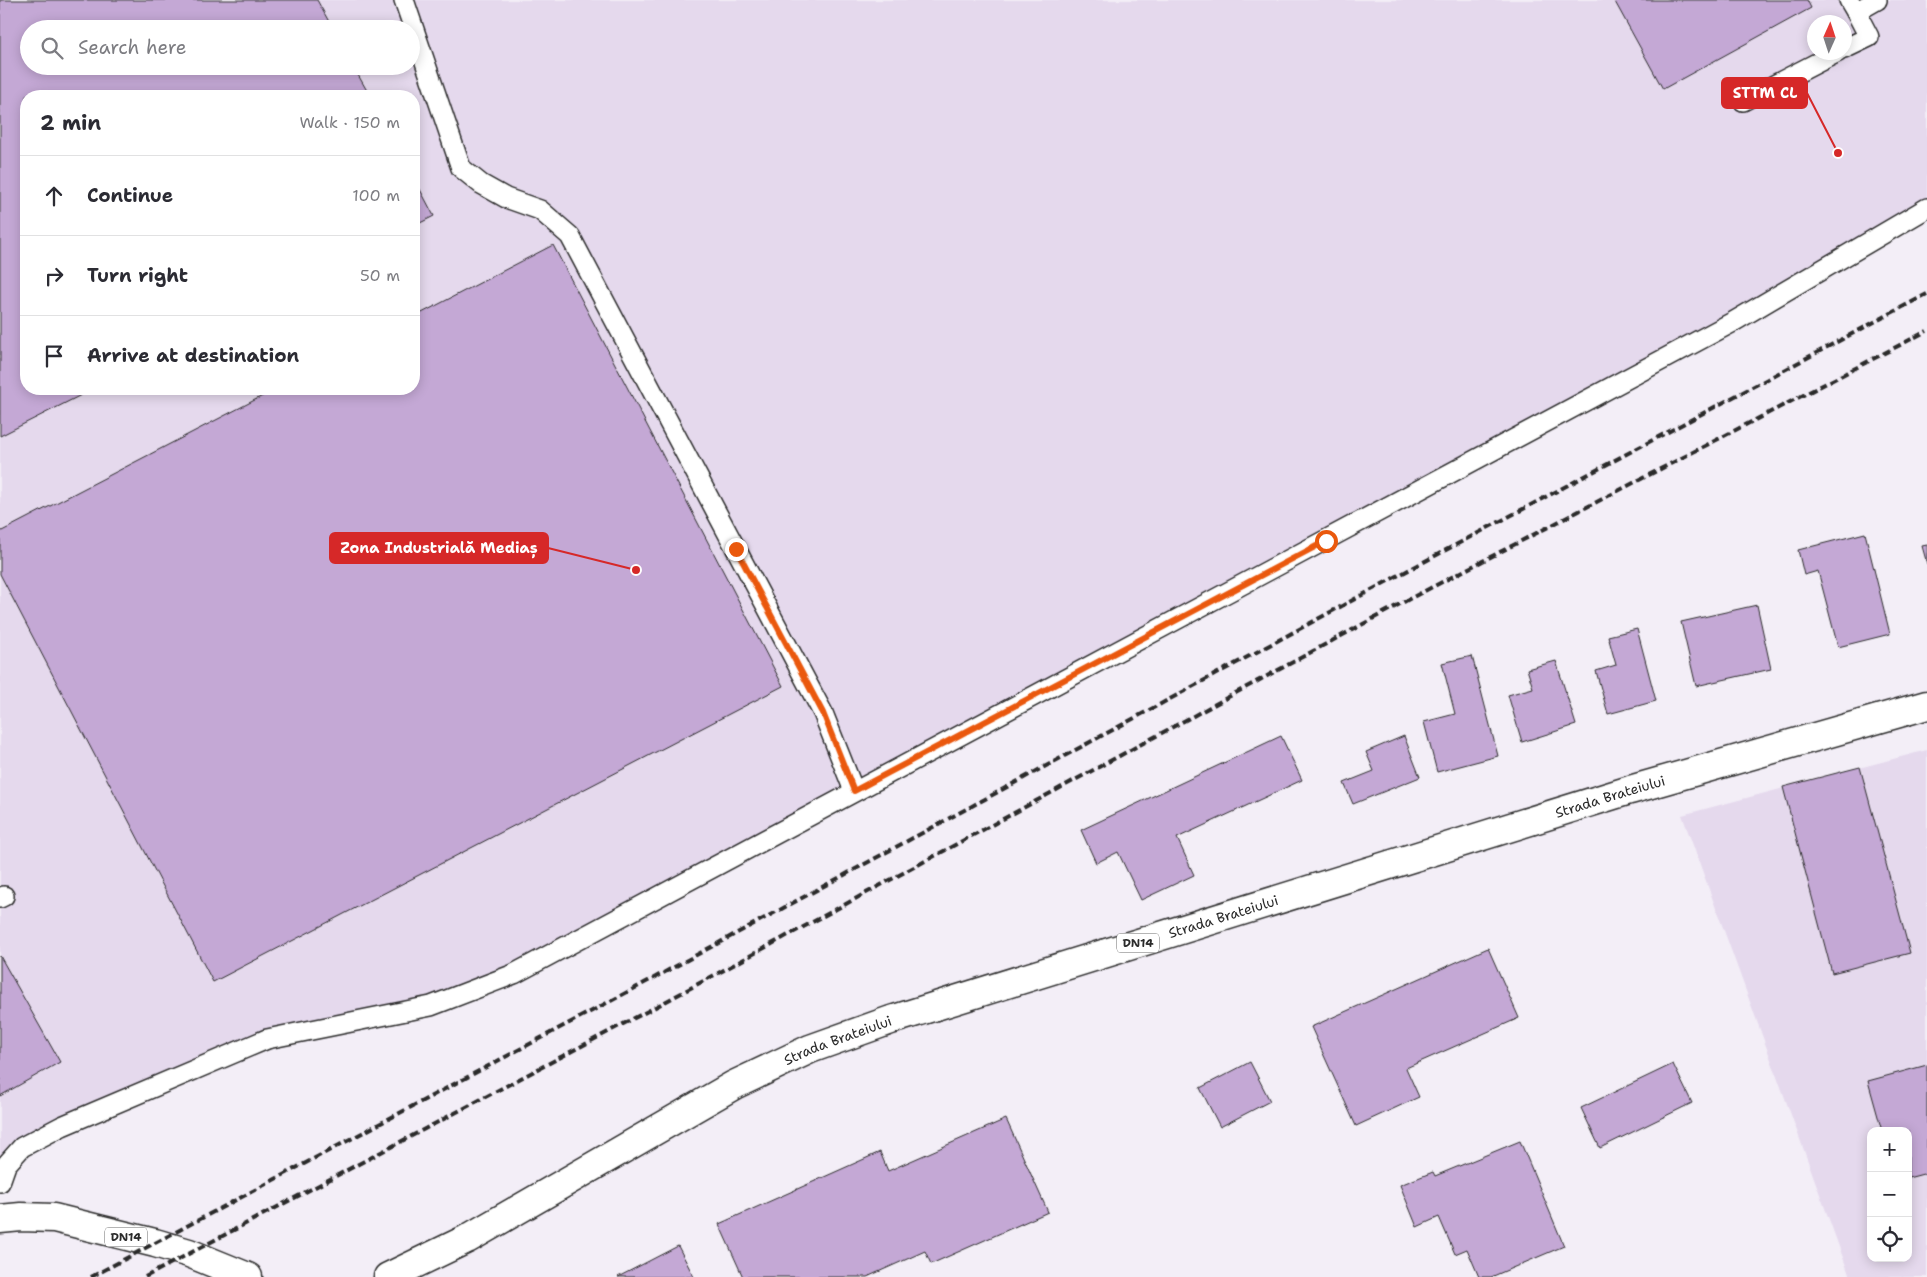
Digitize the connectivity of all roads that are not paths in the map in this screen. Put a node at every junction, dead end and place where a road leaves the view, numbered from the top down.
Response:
1 (404, 0) edge
2 (1878, 0) edge
3 (1853, 6) edge
4 (411, 20) edge
5 (1852, 45) edge
6 (420, 48) edge
7 (1822, 60) edge
8 (1743, 101) dead end
9 (1927, 208) edge
10 (1927, 705) edge
11 (854, 791) junction
12 (0, 1182) edge
13 (0, 1219) edge
14 (248, 1277) edge
15 (388, 1277) edge

1 - 4 lane
2 - 3 lane
3 - 5 lane
6 - 11 lane
7 - 8 lane
9 - 11 lane
10 - 15 main road, Strada Brateiului / DN14
11 - 12 lane
13 - 14 main road, DN14

